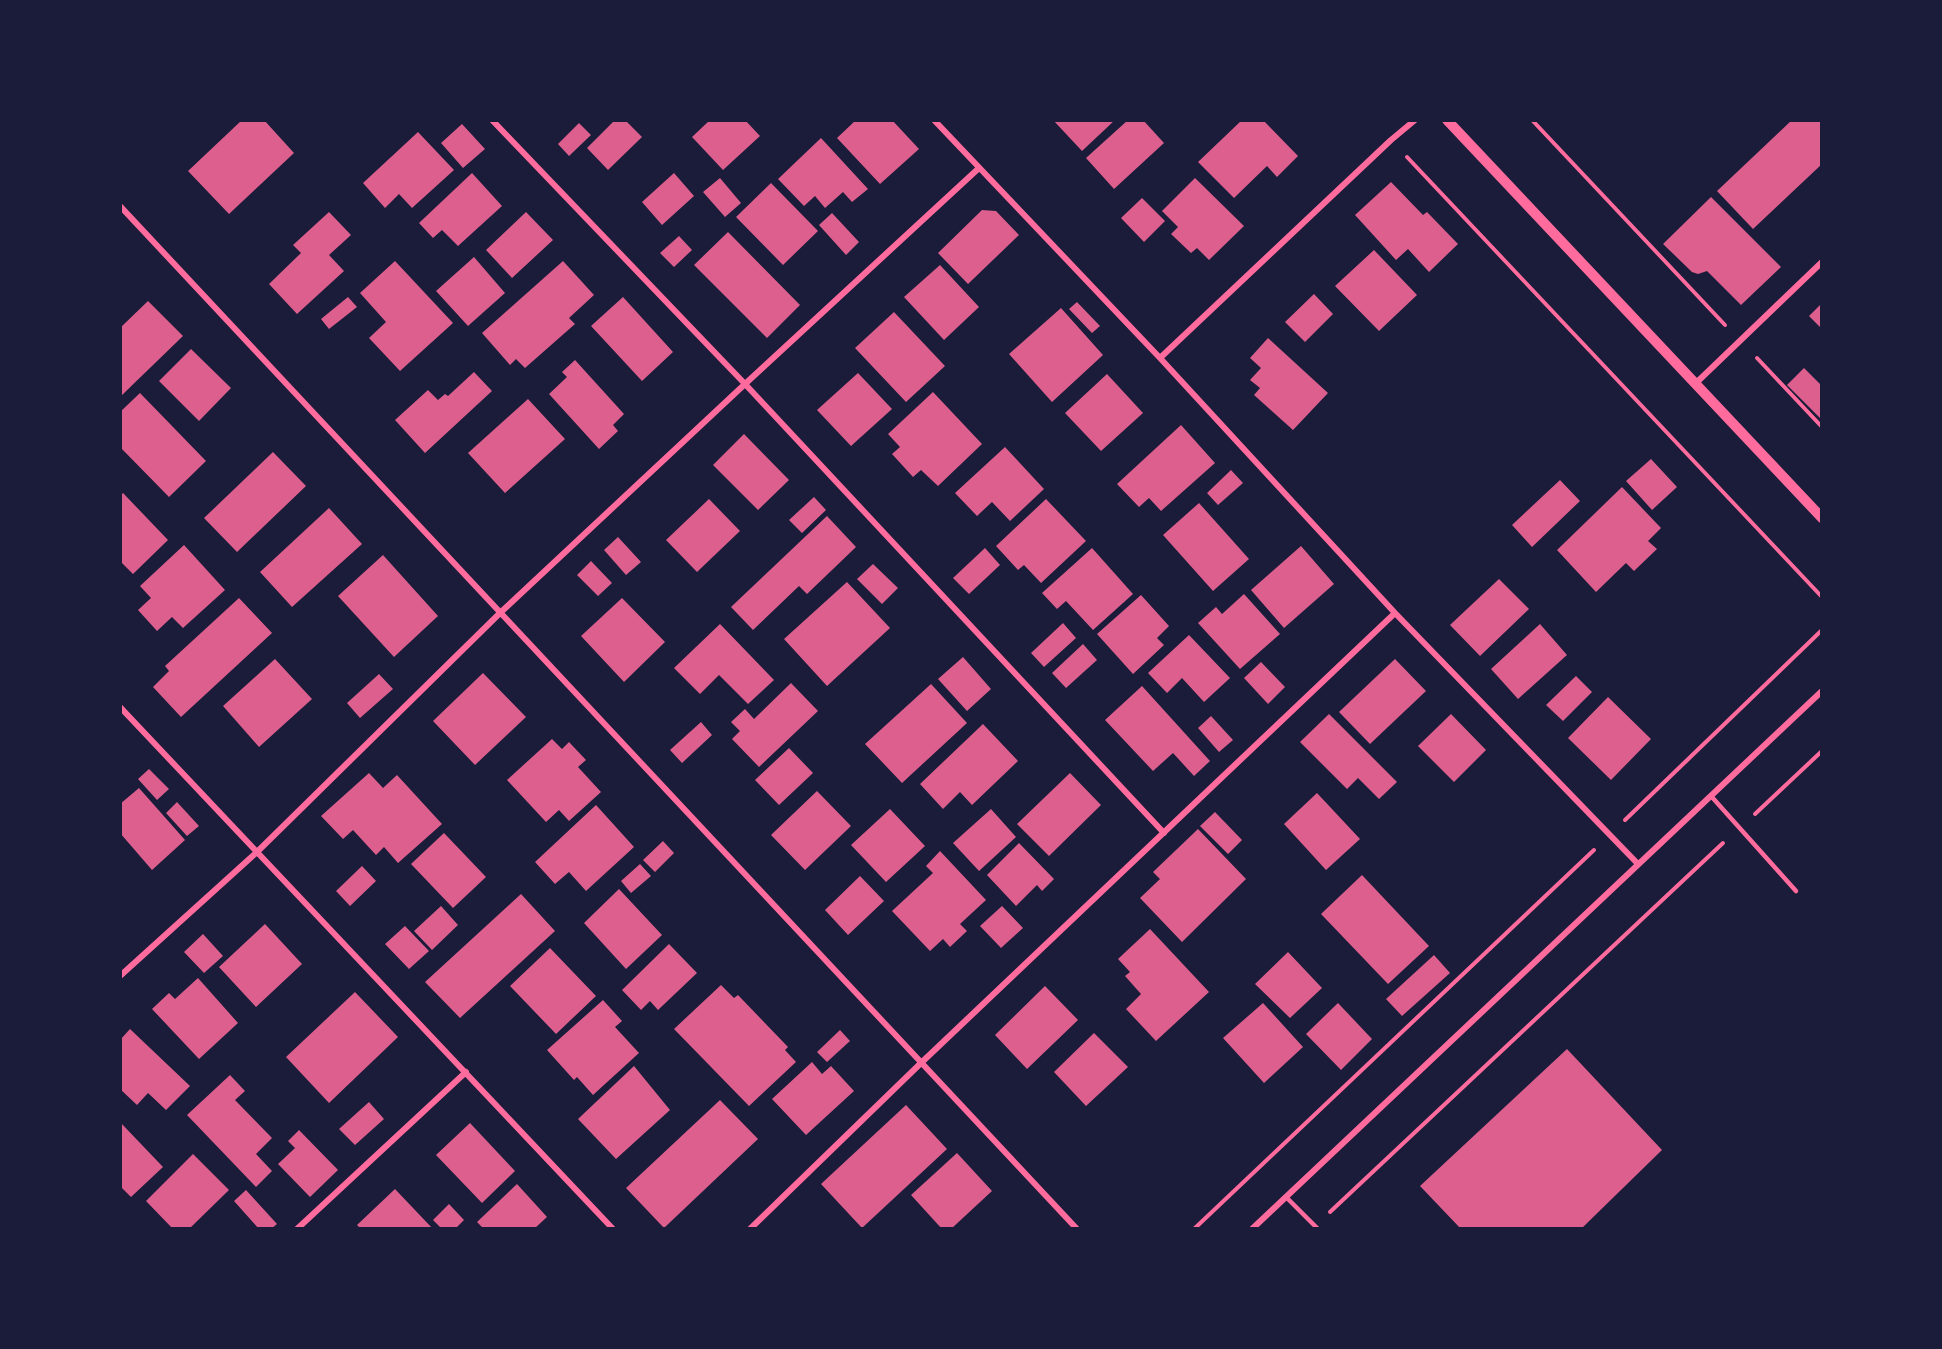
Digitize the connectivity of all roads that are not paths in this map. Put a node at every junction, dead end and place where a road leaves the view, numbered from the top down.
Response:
1 (492, 120) edge
2 (934, 120) edge
3 (1415, 120) edge
4 (1447, 120) edge
5 (980, 168) junction
6 (120, 206) edge
7 (1822, 262) edge
8 (1160, 358) junction
9 (745, 384) junction
10 (1695, 384) junction
11 (1822, 518) edge
12 (501, 613) junction
13 (1395, 613) junction
14 (1822, 691) edge
15 (120, 707) edge
16 (1711, 796) junction
17 (1164, 833) junction
18 (257, 852) junction
19 (1638, 864) junction
20 (1796, 891) dead end
21 (120, 976) edge
22 (921, 1063) junction
23 (466, 1072) junction
24 (1286, 1197) junction
25 (1316, 1228) edge
26 (297, 1229) edge
27 (613, 1229) edge
28 (750, 1229) edge
29 (1077, 1229) edge
30 (1251, 1229) edge

1 - 9 street
2 - 5 street
3 - 8 street
4 - 10 street
5 - 8 street
5 - 9 street
6 - 12 street
7 - 10 street
8 - 13 street
9 - 12 street
9 - 17 street
10 - 11 street
12 - 18 street
12 - 22 street
13 - 17 street
13 - 19 street
14 - 16 street
15 - 18 street
16 - 19 street
16 - 20 lane
17 - 22 street
18 - 21 street
18 - 23 street
19 - 24 street
22 - 28 street
22 - 29 street
23 - 26 street
23 - 27 street
24 - 25 lane
24 - 30 street

